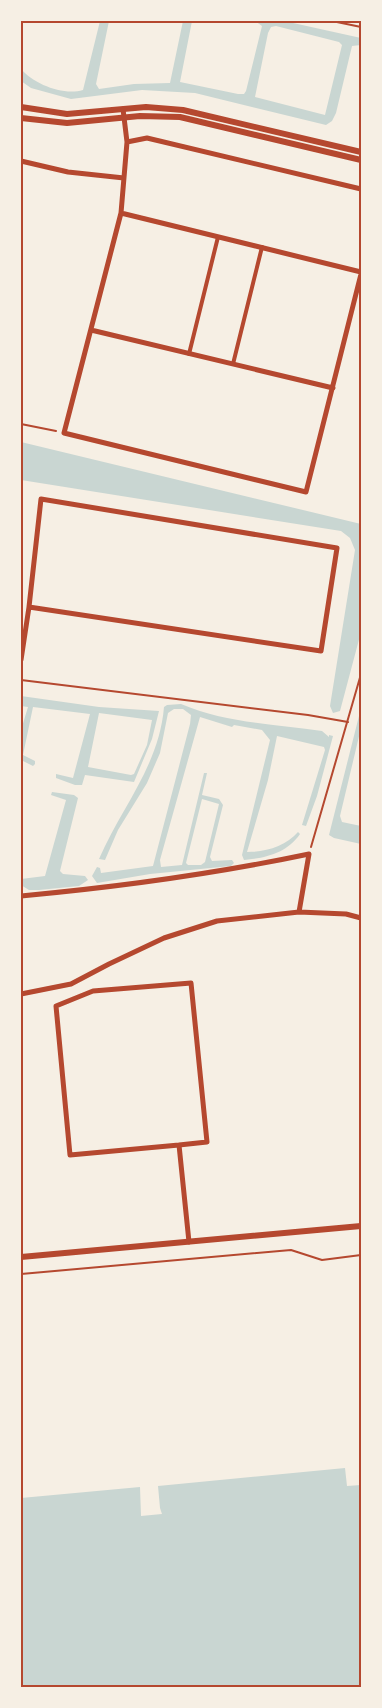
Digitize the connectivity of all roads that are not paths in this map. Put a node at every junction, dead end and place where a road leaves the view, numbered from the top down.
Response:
1 (21, 107) edge
2 (123, 109) junction
3 (124, 117) junction
4 (21, 118) edge
5 (127, 142) junction
6 (361, 152) edge
7 (361, 160) edge
8 (21, 161) edge
9 (124, 178) junction
10 (361, 189) edge
11 (121, 213) junction
12 (218, 236) junction
13 (262, 247) junction
14 (361, 273) edge
15 (91, 330) junction
16 (189, 354) junction
17 (233, 364) junction
18 (333, 388) junction
19 (30, 607) junction
20 (21, 660) edge
21 (21, 896) edge
22 (299, 912) junction
23 (361, 918) edge
24 (21, 994) edge
25 (179, 1145) junction
26 (361, 1226) edge
27 (189, 1242) junction
28 (21, 1257) edge

1 - 2 street
2 - 3 street
2 - 6 street
3 - 4 street
3 - 5 street
3 - 7 street
5 - 9 street
5 - 10 street
8 - 9 street
9 - 11 street
11 - 12 street
11 - 15 street
12 - 13 street
12 - 16 street
13 - 14 street
13 - 17 street
14 - 18 street
15 - 16 street
15 - 18 street
16 - 17 street
17 - 18 street
19 - 19 street
19 - 20 street
21 - 22 street
22 - 23 street
22 - 24 street
25 - 25 street
25 - 27 street
26 - 27 street
27 - 28 street

